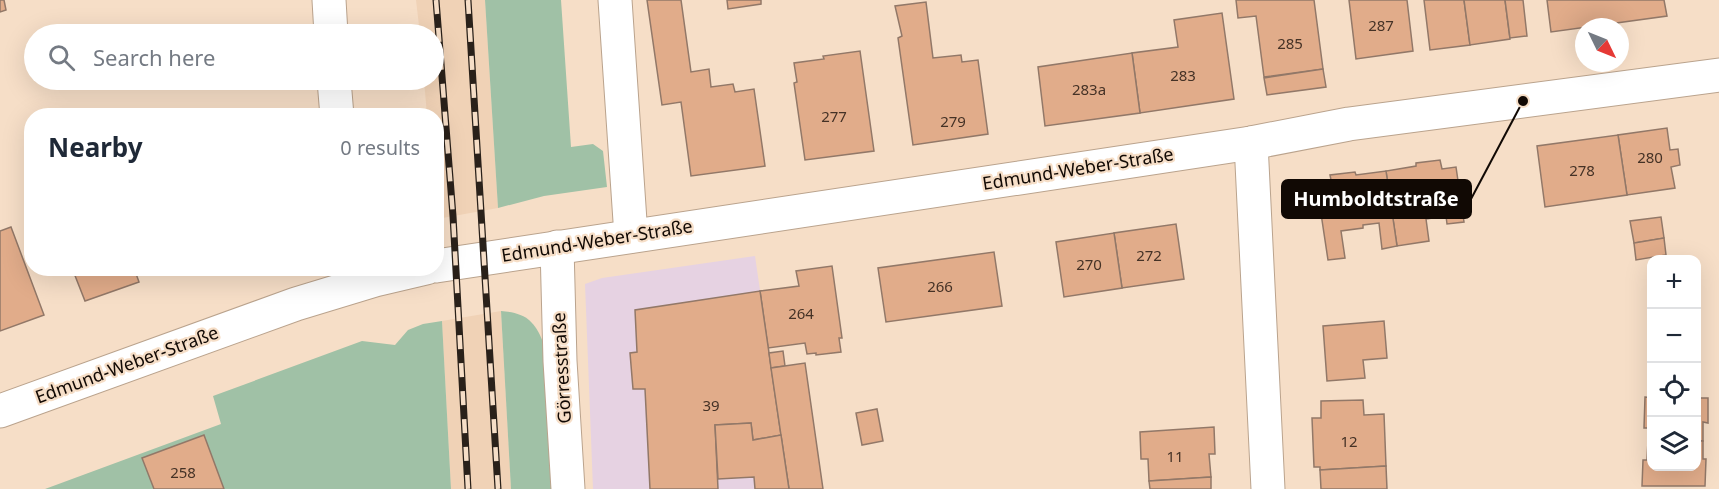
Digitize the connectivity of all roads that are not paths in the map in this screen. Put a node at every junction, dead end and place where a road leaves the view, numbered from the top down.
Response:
1 (328, 0) edge
2 (615, 0) edge
3 (330, 24) edge
4 (1719, 75) edge
5 (335, 90) edge
6 (336, 108) edge
7 (1251, 143) junction
8 (631, 236) junction
9 (557, 247) junction
10 (444, 265) edge
11 (364, 276) edge
12 (349, 278) edge
13 (0, 411) edge
14 (568, 489) edge
15 (1268, 489) edge

1 - 3 street
2 - 8 street
4 - 7 street, Edmund-Weber-Straße
5 - 6 street
7 - 8 street, Edmund-Weber-Straße
7 - 15 street
8 - 9 street, Edmund-Weber-Straße
9 - 10 street, Edmund-Weber-Straße
9 - 14 street, Görresstraße
11 - 12 street, Edmund-Weber-Straße
12 - 13 street, Edmund-Weber-Straße

